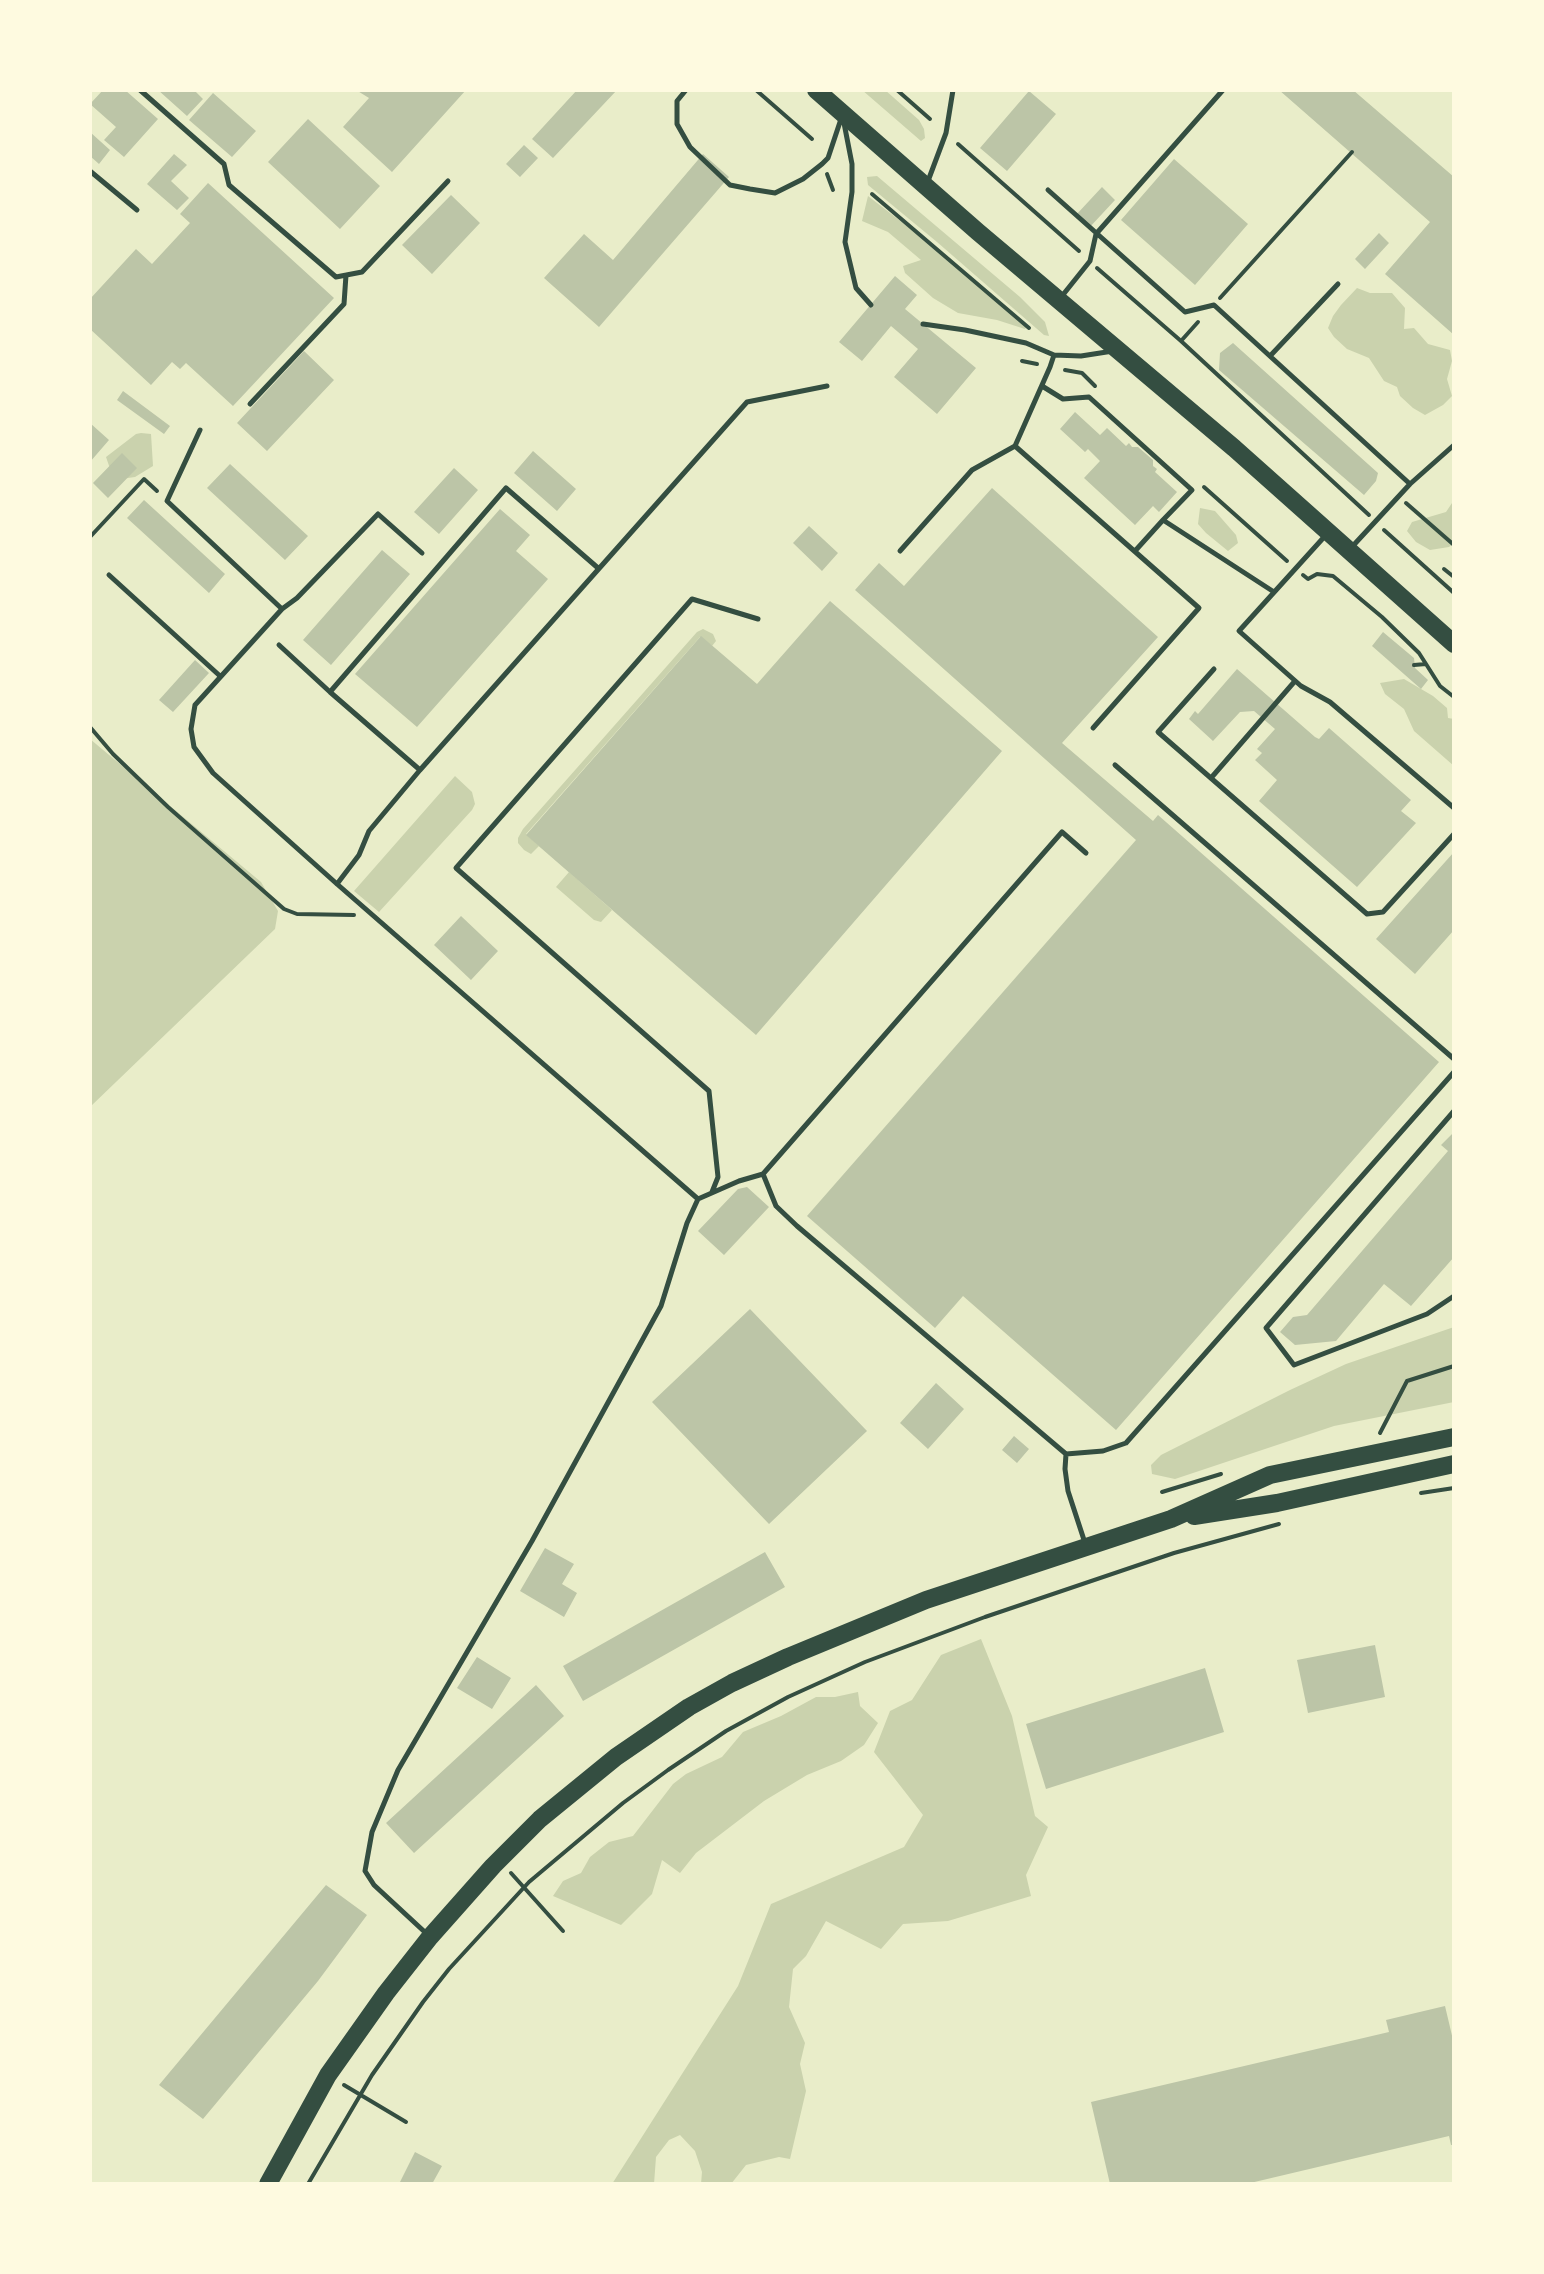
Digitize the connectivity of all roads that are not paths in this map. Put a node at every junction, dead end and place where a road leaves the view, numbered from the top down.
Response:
1 (140, 90) edge
2 (686, 90) edge
3 (816, 90) edge
4 (953, 90) edge
5 (1223, 90) edge
6 (842, 114) junction
7 (90, 171) edge
8 (448, 181) dead end
9 (926, 186) junction
10 (1048, 190) dead end
11 (137, 210) dead end
12 (1096, 234) junction
13 (346, 275) junction
14 (1338, 284) dead end
15 (1059, 300) junction
16 (871, 305) dead end
17 (923, 324) dead end
18 (1117, 350) junction
19 (1054, 355) junction
20 (1271, 355) junction
21 (827, 386) dead end
22 (1042, 386) junction
23 (250, 404) dead end
24 (200, 430) dead end
25 (1454, 445) edge
26 (1015, 446) junction
27 (1410, 484) junction
28 (1163, 520) junction
29 (1329, 532) junction
30 (1349, 550) junction
31 (900, 551) dead end
32 (1135, 551) junction
33 (422, 553) dead end
34 (598, 568) junction
35 (109, 575) dead end
36 (1274, 592) junction
37 (282, 609) junction
38 (758, 619) dead end
39 (1454, 644) edge
40 (279, 645) dead end
41 (1214, 669) dead end
42 (220, 676) junction
43 (1295, 681) junction
44 (330, 692) junction
45 (1093, 728) dead end
46 (1115, 765) dead end
47 (420, 770) junction
48 (1211, 778) junction
49 (1454, 808) edge
50 (1454, 834) edge
51 (1086, 853) dead end
52 (337, 884) junction
53 (1454, 1059) edge
54 (1454, 1072) edge
55 (1454, 1111) edge
56 (763, 1174) junction
57 (712, 1193) junction
58 (698, 1199) junction
59 (1454, 1296) edge
60 (1454, 1437) edge
61 (1066, 1454) junction
62 (1454, 1464) edge
63 (1171, 1519) junction
64 (1086, 1547) junction
65 (430, 1937) junction
66 (268, 2184) edge

1 - 13 lane
2 - 6 lane
3 - 6 highway
4 - 9 lane
5 - 12 lane
6 - 9 highway
6 - 16 lane
7 - 11 lane
8 - 13 lane
9 - 15 highway
10 - 12 lane
12 - 15 lane
12 - 20 lane
13 - 23 lane
14 - 20 lane
15 - 18 highway
17 - 19 lane
18 - 19 lane
18 - 29 highway
19 - 22 lane
20 - 27 lane
21 - 34 lane
22 - 26 lane
22 - 28 lane
24 - 37 lane
25 - 27 lane
26 - 31 lane
26 - 32 lane
27 - 30 lane
28 - 32 lane
28 - 36 lane
29 - 30 highway
29 - 36 lane
30 - 39 highway
32 - 45 lane
33 - 37 lane
34 - 44 lane
34 - 47 lane
35 - 42 lane
36 - 43 lane
37 - 42 lane
38 - 57 lane
40 - 44 lane
41 - 48 lane
42 - 52 lane
43 - 48 lane
43 - 49 lane
44 - 47 lane
46 - 53 lane
47 - 52 lane
48 - 50 lane
51 - 56 lane
52 - 58 lane
54 - 61 lane
55 - 59 lane
56 - 57 lane
56 - 61 lane
57 - 58 lane
58 - 65 lane
60 - 63 highway
61 - 64 lane
62 - 63 highway
63 - 64 highway
64 - 65 highway
65 - 66 highway

